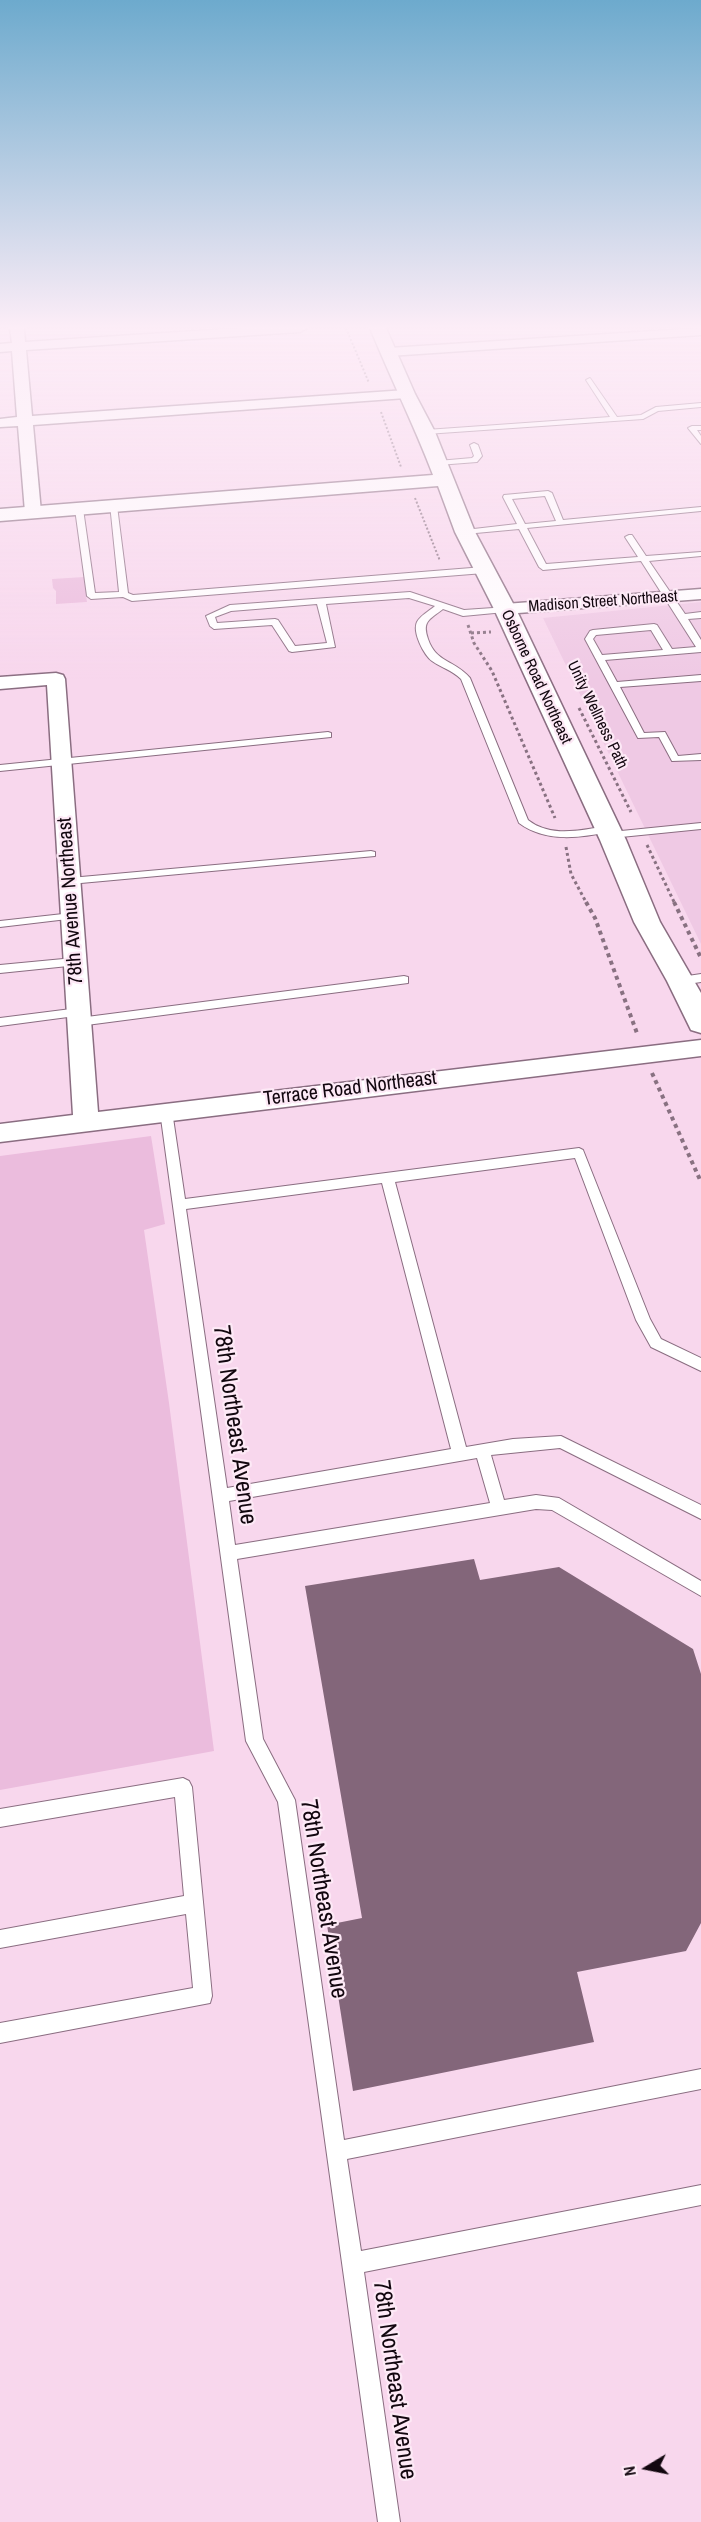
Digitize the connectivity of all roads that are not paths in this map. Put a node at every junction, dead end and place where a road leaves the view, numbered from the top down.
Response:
1 (474, 445) dead end
2 (27, 446) edge
3 (431, 446) edge
4 (441, 471) junction
5 (113, 506) junction
6 (79, 508) junction
7 (701, 509) edge
8 (33, 512) junction
9 (0, 515) edge
10 (561, 524) junction
11 (521, 526) junction
12 (465, 532) junction
13 (629, 537) dead end
14 (701, 554) edge
15 (645, 559) junction
16 (484, 570) junction
17 (124, 594) junction
18 (701, 594) edge
19 (670, 597) junction
20 (321, 601) junction
21 (441, 606) junction
22 (505, 609) junction
23 (701, 615) edge
24 (682, 617) junction
25 (701, 648) edge
26 (669, 652) junction
27 (599, 658) junction
28 (701, 678) edge
29 (0, 683) edge
30 (613, 685) junction
31 (328, 735) dead end
32 (701, 757) edge
33 (61, 762) junction
34 (0, 768) edge
35 (701, 826) edge
36 (609, 832) junction
37 (371, 854) dead end
38 (70, 881) junction
39 (72, 916) junction
40 (0, 924) edge
41 (74, 962) junction
42 (0, 969) edge
43 (691, 979) edge
44 (404, 980) dead end
45 (79, 1017) junction
46 (0, 1022) edge
47 (701, 1023) edge
48 (701, 1048) edge
49 (166, 1111) junction
50 (86, 1123) junction
51 (0, 1133) edge
52 (387, 1177) junction
53 (179, 1205) junction
54 (701, 1365) edge
55 (482, 1451) junction
56 (460, 1454) junction
57 (220, 1496) junction
58 (499, 1508) junction
59 (701, 1512) edge
60 (228, 1554) junction
61 (701, 1589) edge
62 (0, 1818) edge
63 (194, 1903) junction
64 (0, 1939) edge
65 (0, 2033) edge
66 (701, 2079) edge
67 (337, 2151) junction
68 (701, 2195) edge
69 (354, 2263) junction
70 (389, 2522) edge

1 - 4 lane
2 - 8 street
3 - 4 street, Osborne Road Northeast
4 - 5 street
4 - 12 street, Osborne Road Northeast
5 - 6 street
5 - 17 lane
6 - 8 street
6 - 17 lane
7 - 10 lane
8 - 9 street
10 - 11 lane
10 - 11 lane
11 - 12 lane
11 - 15 lane
12 - 16 street, Osborne Road Northeast
13 - 15 lane
14 - 15 lane
15 - 19 lane
16 - 17 lane
16 - 22 street, Osborne Road Northeast
18 - 19 street, Madison Street Northeast
19 - 22 street, Madison Street Northeast
19 - 24 lane
20 - 20 lane
20 - 21 lane
21 - 22 lane
21 - 36 lane
22 - 36 street, Osborne Road Northeast
23 - 24 lane
24 - 25 lane
25 - 26 lane
26 - 27 lane
26 - 27 lane
27 - 30 lane
28 - 30 lane
29 - 33 street, 78th Avenue Northeast
30 - 32 lane
31 - 33 lane
33 - 34 lane
33 - 38 street, 78th Avenue Northeast
35 - 36 lane
36 - 43 street, Osborne Road Northeast
37 - 38 lane
38 - 39 street, 78th Avenue Northeast
39 - 40 lane
39 - 41 street, 78th Avenue Northeast
41 - 42 lane
41 - 45 street, 78th Avenue Northeast
43 - 47 street, Osborne Road Northeast
44 - 45 lane
45 - 46 lane
45 - 50 street, 78th Avenue Northeast
48 - 49 street, Terrace Road Northeast
49 - 50 street, Terrace Road Northeast
49 - 53 lane, 78th Northeast Avenue
50 - 51 street, Terrace Road Northeast
52 - 53 lane
52 - 54 lane
52 - 56 lane
53 - 57 lane, 78th Northeast Avenue
55 - 56 lane
55 - 58 lane
55 - 59 lane
56 - 57 lane
57 - 60 lane, 78th Northeast Avenue
58 - 60 lane
58 - 61 lane
60 - 67 lane, 78th Northeast Avenue
62 - 63 lane
63 - 64 lane
63 - 65 lane
66 - 67 lane
67 - 69 lane, 78th Northeast Avenue
68 - 69 lane
69 - 70 lane, 78th Northeast Avenue

